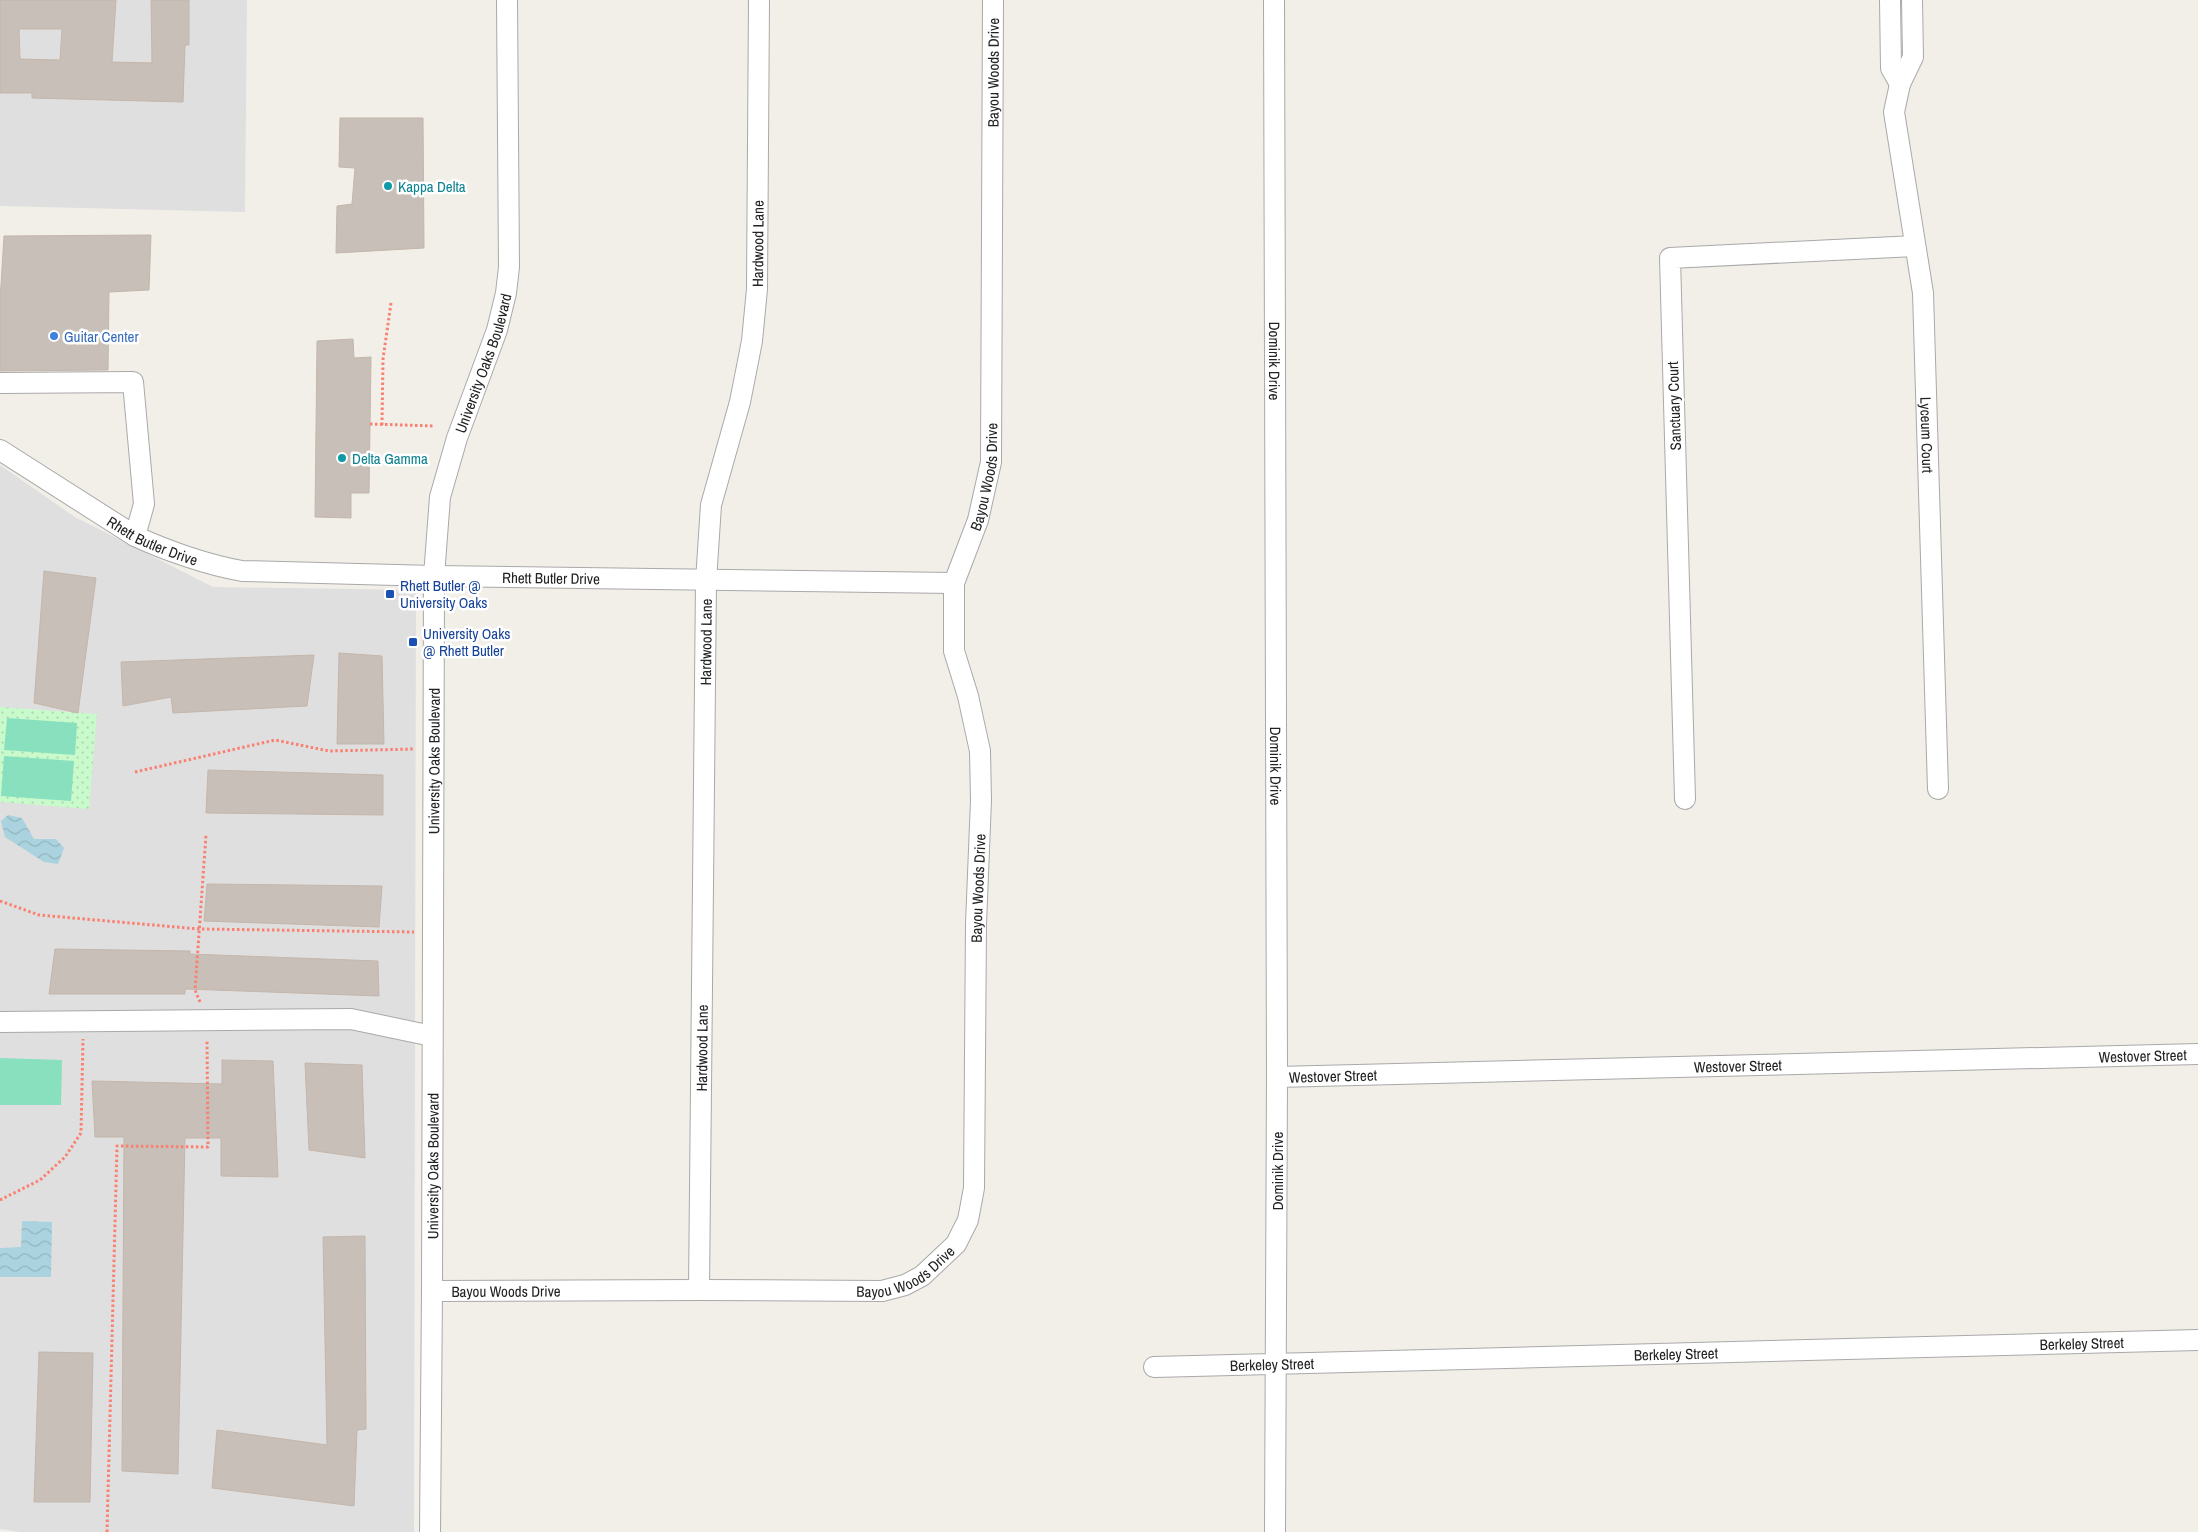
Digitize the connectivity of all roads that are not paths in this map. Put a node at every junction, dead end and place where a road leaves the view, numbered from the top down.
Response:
1 (507, 0) edge
2 (758, 0) edge
3 (993, 0) edge
4 (1274, 0) edge
5 (1890, 0) edge
6 (1912, 0) edge
7 (1900, 84) junction
8 (1915, 246) junction
9 (0, 383) edge
10 (0, 450) edge
11 (136, 536) junction
12 (434, 576) junction
13 (706, 581) junction
14 (954, 583) junction
15 (1938, 789) dead end
16 (1685, 799) dead end
17 (0, 1022) edge
18 (432, 1036) junction
19 (2198, 1054) edge
20 (1277, 1077) junction
21 (699, 1290) junction
22 (432, 1291) junction
23 (2198, 1340) edge
24 (1276, 1363) junction
25 (1154, 1367) dead end
26 (430, 1532) edge
27 (1275, 1532) edge

1 - 12 street, University Oaks Boulevard
2 - 13 street, Hardwood Lane
3 - 14 street, Bayou Woods Drive
4 - 20 street, Dominik Drive
5 - 7 street
6 - 7 street, Lyceum Court
7 - 8 street, Lyceum Court
8 - 15 street, Lyceum Court
8 - 16 street, Sanctuary Court
9 - 11 street
10 - 11 street, Rhett Butler Drive
11 - 12 street, Rhett Butler Drive
12 - 13 street, Rhett Butler Drive
12 - 18 street, University Oaks Boulevard
13 - 14 street, Rhett Butler Drive
13 - 21 street, Hardwood Lane
14 - 21 street, Bayou Woods Drive
17 - 18 street
18 - 22 street, University Oaks Boulevard
19 - 20 street, Westover Street
20 - 24 street, Dominik Drive
21 - 22 street, Bayou Woods Drive
22 - 26 street, University Oaks Boulevard
23 - 24 street, Berkeley Street
24 - 25 street, Berkeley Street
24 - 27 street, Dominik Drive

